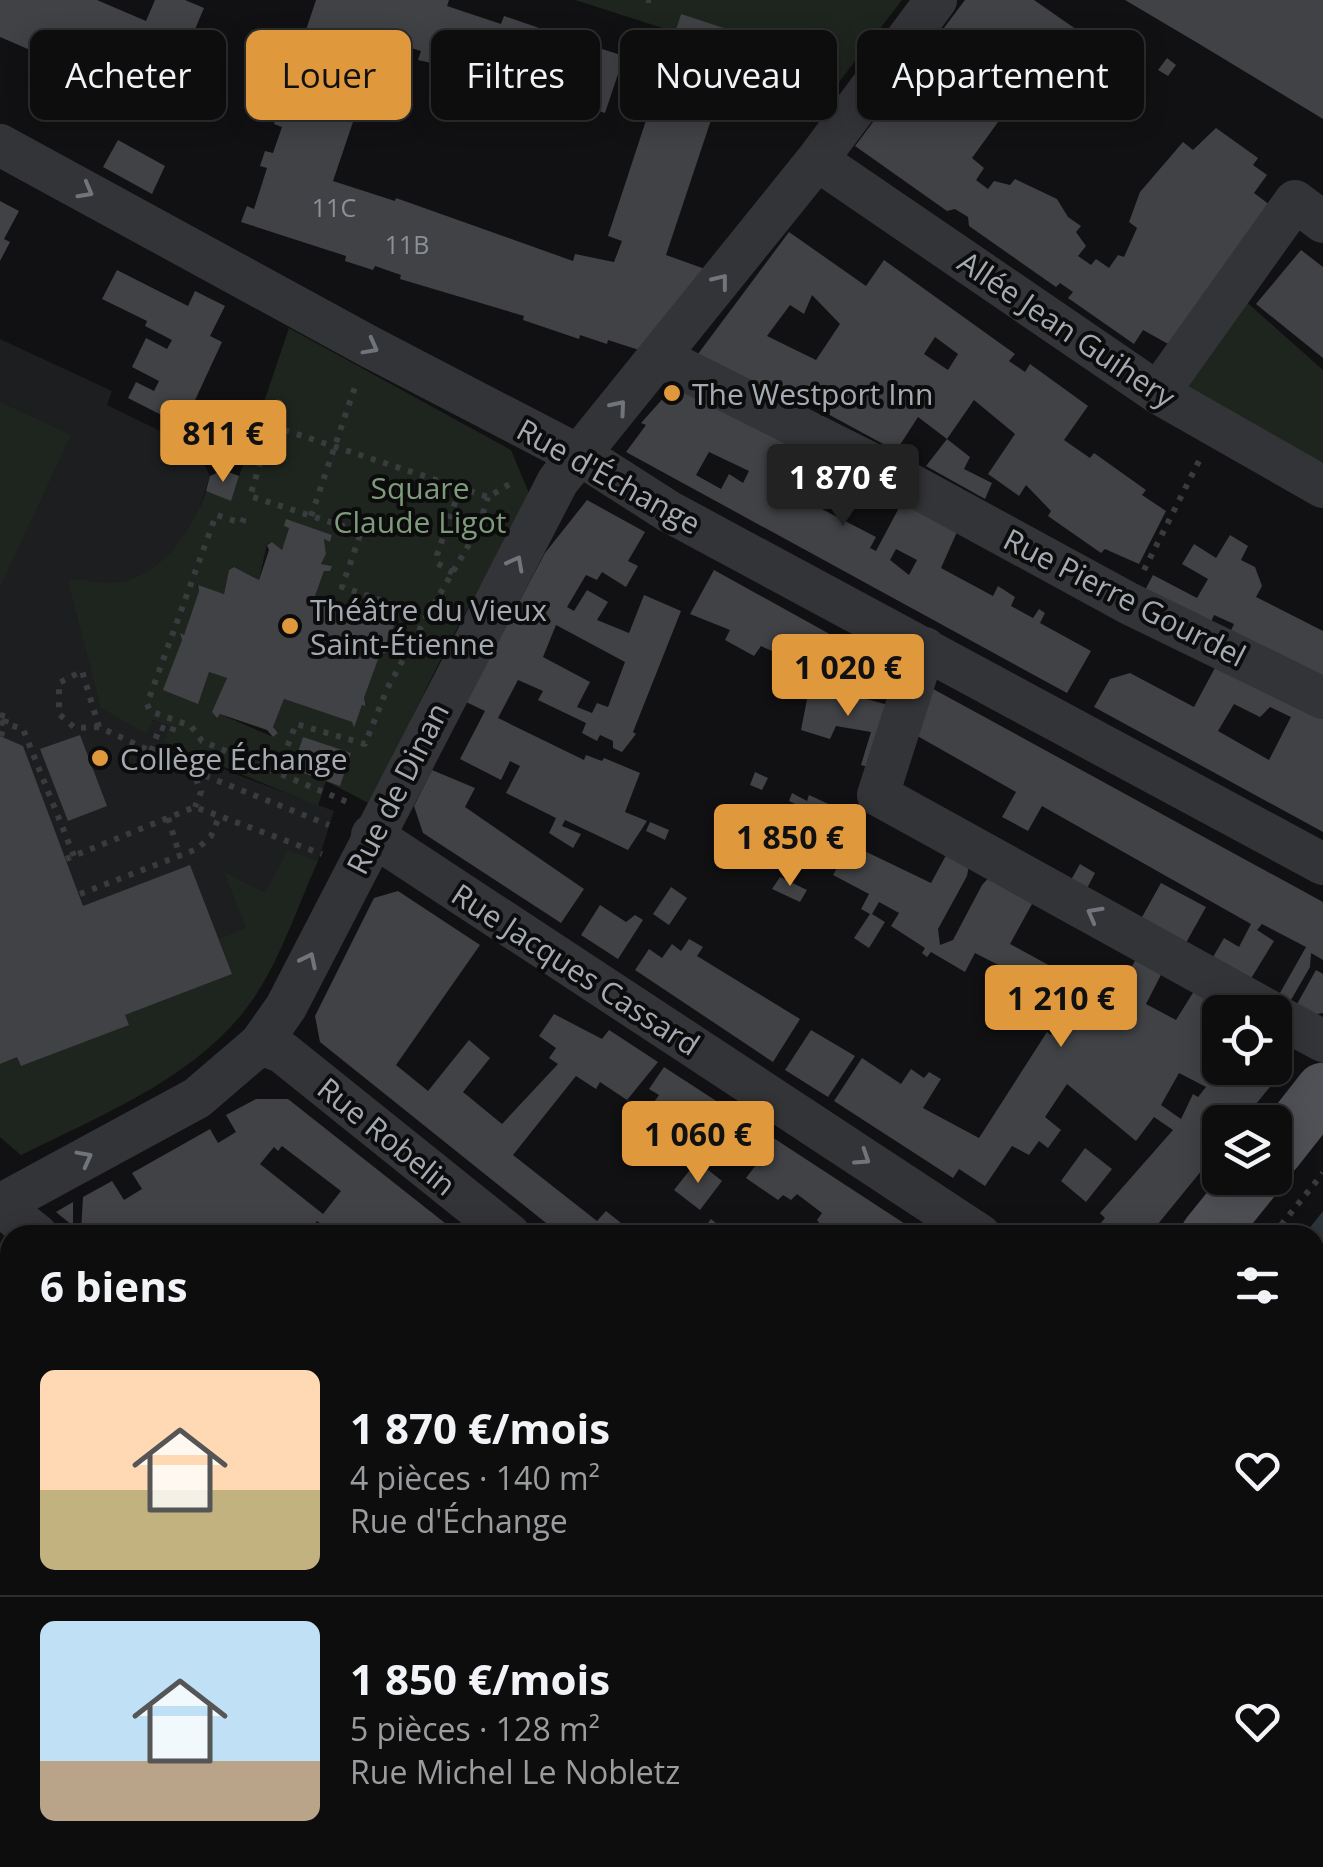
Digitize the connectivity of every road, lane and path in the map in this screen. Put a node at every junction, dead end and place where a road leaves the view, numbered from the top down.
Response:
1 (646, 0) edge
2 (656, 0) edge
3 (936, 0) edge
4 (0, 145) edge
5 (817, 160) junction
6 (1309, 212) edge
7 (370, 348) junction
8 (661, 358) junction
9 (1158, 393) junction
10 (282, 396) dead end
11 (272, 426) junction
12 (1216, 426) junction
13 (334, 446) junction
14 (568, 468) junction
15 (1323, 487) edge
16 (460, 488) junction
17 (488, 497) junction
18 (312, 516) junction
19 (244, 518) dead end
20 (453, 573) junction
21 (1128, 603) junction
22 (427, 616) junction
23 (925, 648) junction
24 (1323, 698) edge
25 (2, 718) edge
26 (176, 720) junction
27 (99, 727) junction
28 (1, 736) edge
29 (151, 751) junction
30 (278, 770) junction
31 (193, 771) junction
32 (322, 791) dead end
33 (195, 807) junction
34 (220, 817) junction
35 (168, 818) junction
36 (330, 825) dead end
37 (372, 835) junction
38 (320, 854) dead end
39 (180, 856) junction
40 (1323, 864) edge
41 (80, 894) dead end
42 (1239, 995) edge
43 (1292, 1024) edge
44 (1323, 1041) edge
45 (260, 1044) junction
46 (1323, 1090) edge
47 (1292, 1129) edge
48 (1323, 1173) edge
49 (1240, 1195) edge
50 (0, 1205) edge
51 (25, 1225) edge
52 (498, 1225) edge
53 (965, 1225) edge
54 (1216, 1225) edge
55 (1281, 1225) edge

1 - 2 path
3 - 5 street, Rue de Dinan
4 -> 7 street, Rue d'Échange
8 -> 5 street, Rue de Dinan
5 - 9 street, Allée Jean Guihery
6 - 9 street
7 - 13 path
7 -> 14 street, Rue d'Échange
14 -> 8 street, Rue de Dinan
8 - 21 street, Rue Pierre Gourdel
9 - 12 street, Allée Jean Guihery
10 - 11 path
11 - 13 path
11 - 18 path
12 - 15 street, Allée Jean Guihery
12 - 21 path
13 - 16 path
13 - 18 path
14 - 17 path
14 - 23 street, Rue d'Échange
37 -> 14 street, Rue de Dinan
16 - 17 path
16 - 20 path
17 - 20 path
18 - 22 path
19 - 26 path
20 - 22 path
21 - 24 street, Rue Pierre Gourdel
22 - 30 path
23 - 40 street, Rue d'Échange
42 -> 23 street
25 - 28 path, bridge
25 - 35 path
26 - 29 path
26 - 30 path
27 - 27 path
27 - 29 path
29 - 31 path
30 - 32 path
31 - 33 path
31 - 36 path
33 - 34 path
33 - 35 path
34 - 38 path
34 - 39 path
35 - 39 path
45 -> 37 street, Rue de Dinan
37 -> 53 street, Rue Jacques Cassard
39 - 41 path
43 - 44 street
50 -> 45 street, Rue de Dinan
45 - 52 street, Rue Robelin
46 - 47 main road
48 - 55 path
49 - 54 main road
50 - 51 street

